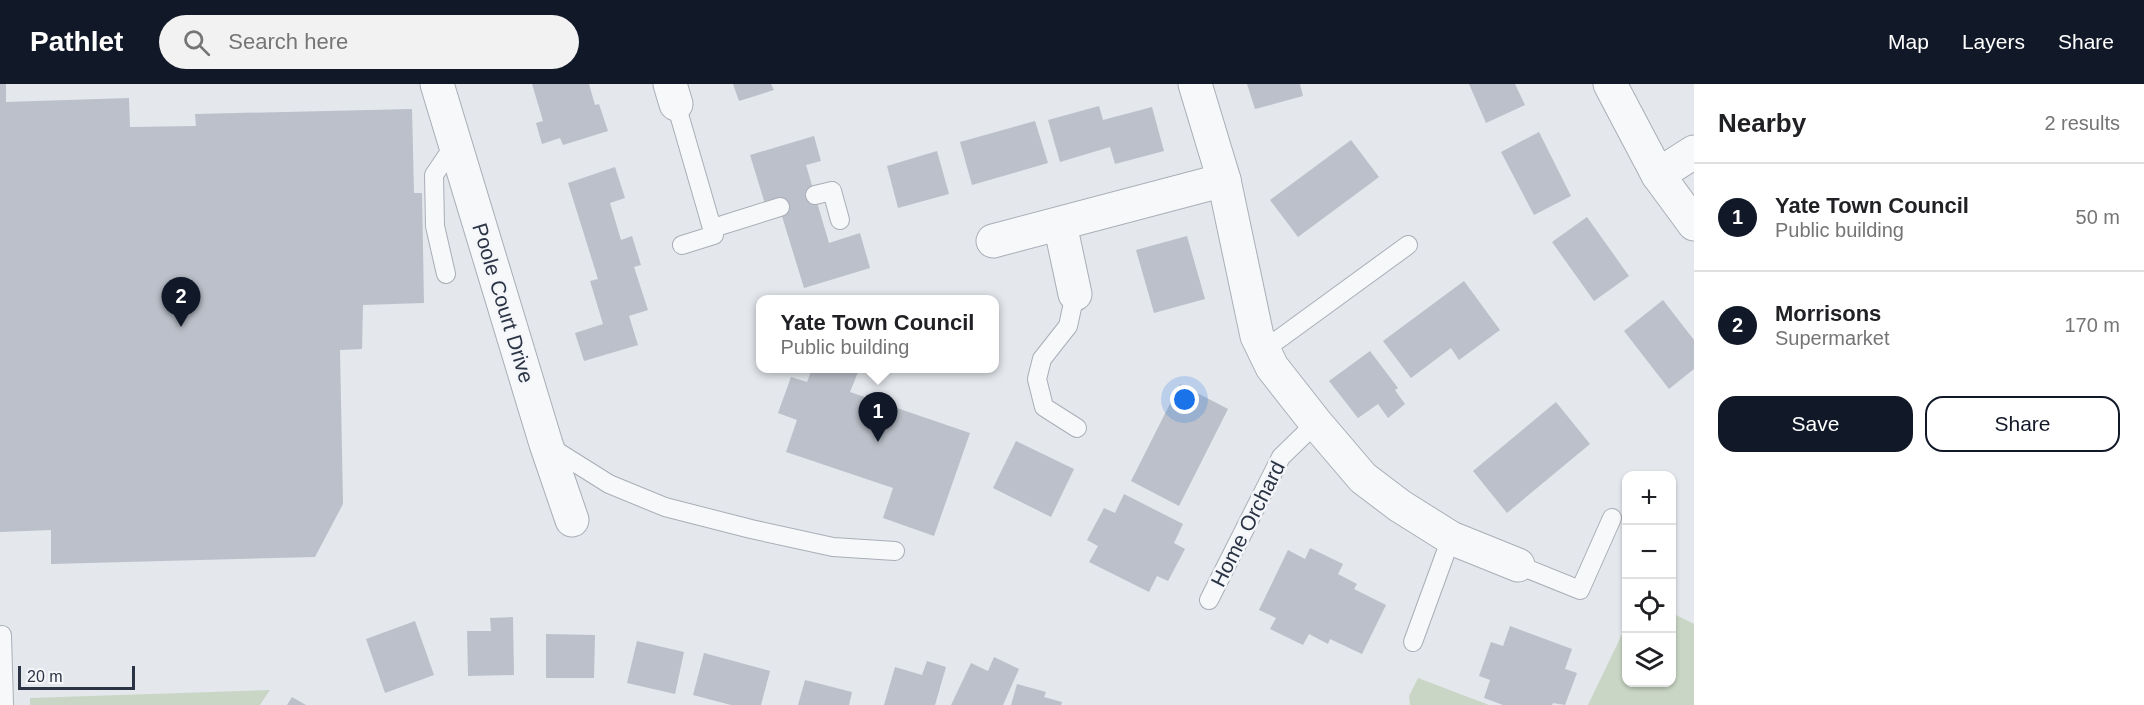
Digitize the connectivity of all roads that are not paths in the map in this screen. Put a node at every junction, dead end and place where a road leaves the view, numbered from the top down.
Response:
1 (437, 84) edge
2 (1195, 84) edge
3 (1610, 84) edge
4 (673, 94) edge
5 (455, 144) junction
6 (1694, 152) edge
7 (1658, 175) junction
8 (1224, 180) junction
9 (815, 195) dead end
10 (780, 207) dead end
11 (840, 220) dead end
12 (1060, 224) junction
13 (1694, 224) edge
14 (713, 228) junction
15 (993, 240) dead end
16 (682, 245) dead end
17 (1408, 245) dead end
18 (446, 274) dead end
19 (1075, 294) joint
20 (1262, 347) junction
21 (1316, 423) junction
22 (1077, 428) dead end
23 (546, 444) junction
24 (1612, 518) dead end
25 (572, 520) dead end
26 (1450, 538) junction
27 (895, 551) dead end
28 (1518, 565) joint
29 (1209, 600) dead end
30 (2, 635) dead end
31 (1413, 642) dead end
32 (4, 705) edge

1 - 5 street, Poole Court Drive
2 - 8 street
3 - 7 street
4 - 14 lane
5 - 18 lane
5 - 23 street, Poole Court Drive
6 - 7 street
7 - 13 street
8 - 12 street
8 - 20 street
9 - 11 lane
10 - 14 lane
12 - 15 street
12 - 19 street
14 - 16 lane
17 - 20 lane
19 - 22 lane
20 - 21 street
21 - 26 street
21 - 29 lane, Home Orchard
23 - 25 street, Poole Court Drive
23 - 27 lane
24 - 28 lane
26 - 28 street
26 - 31 lane
30 - 32 lane

